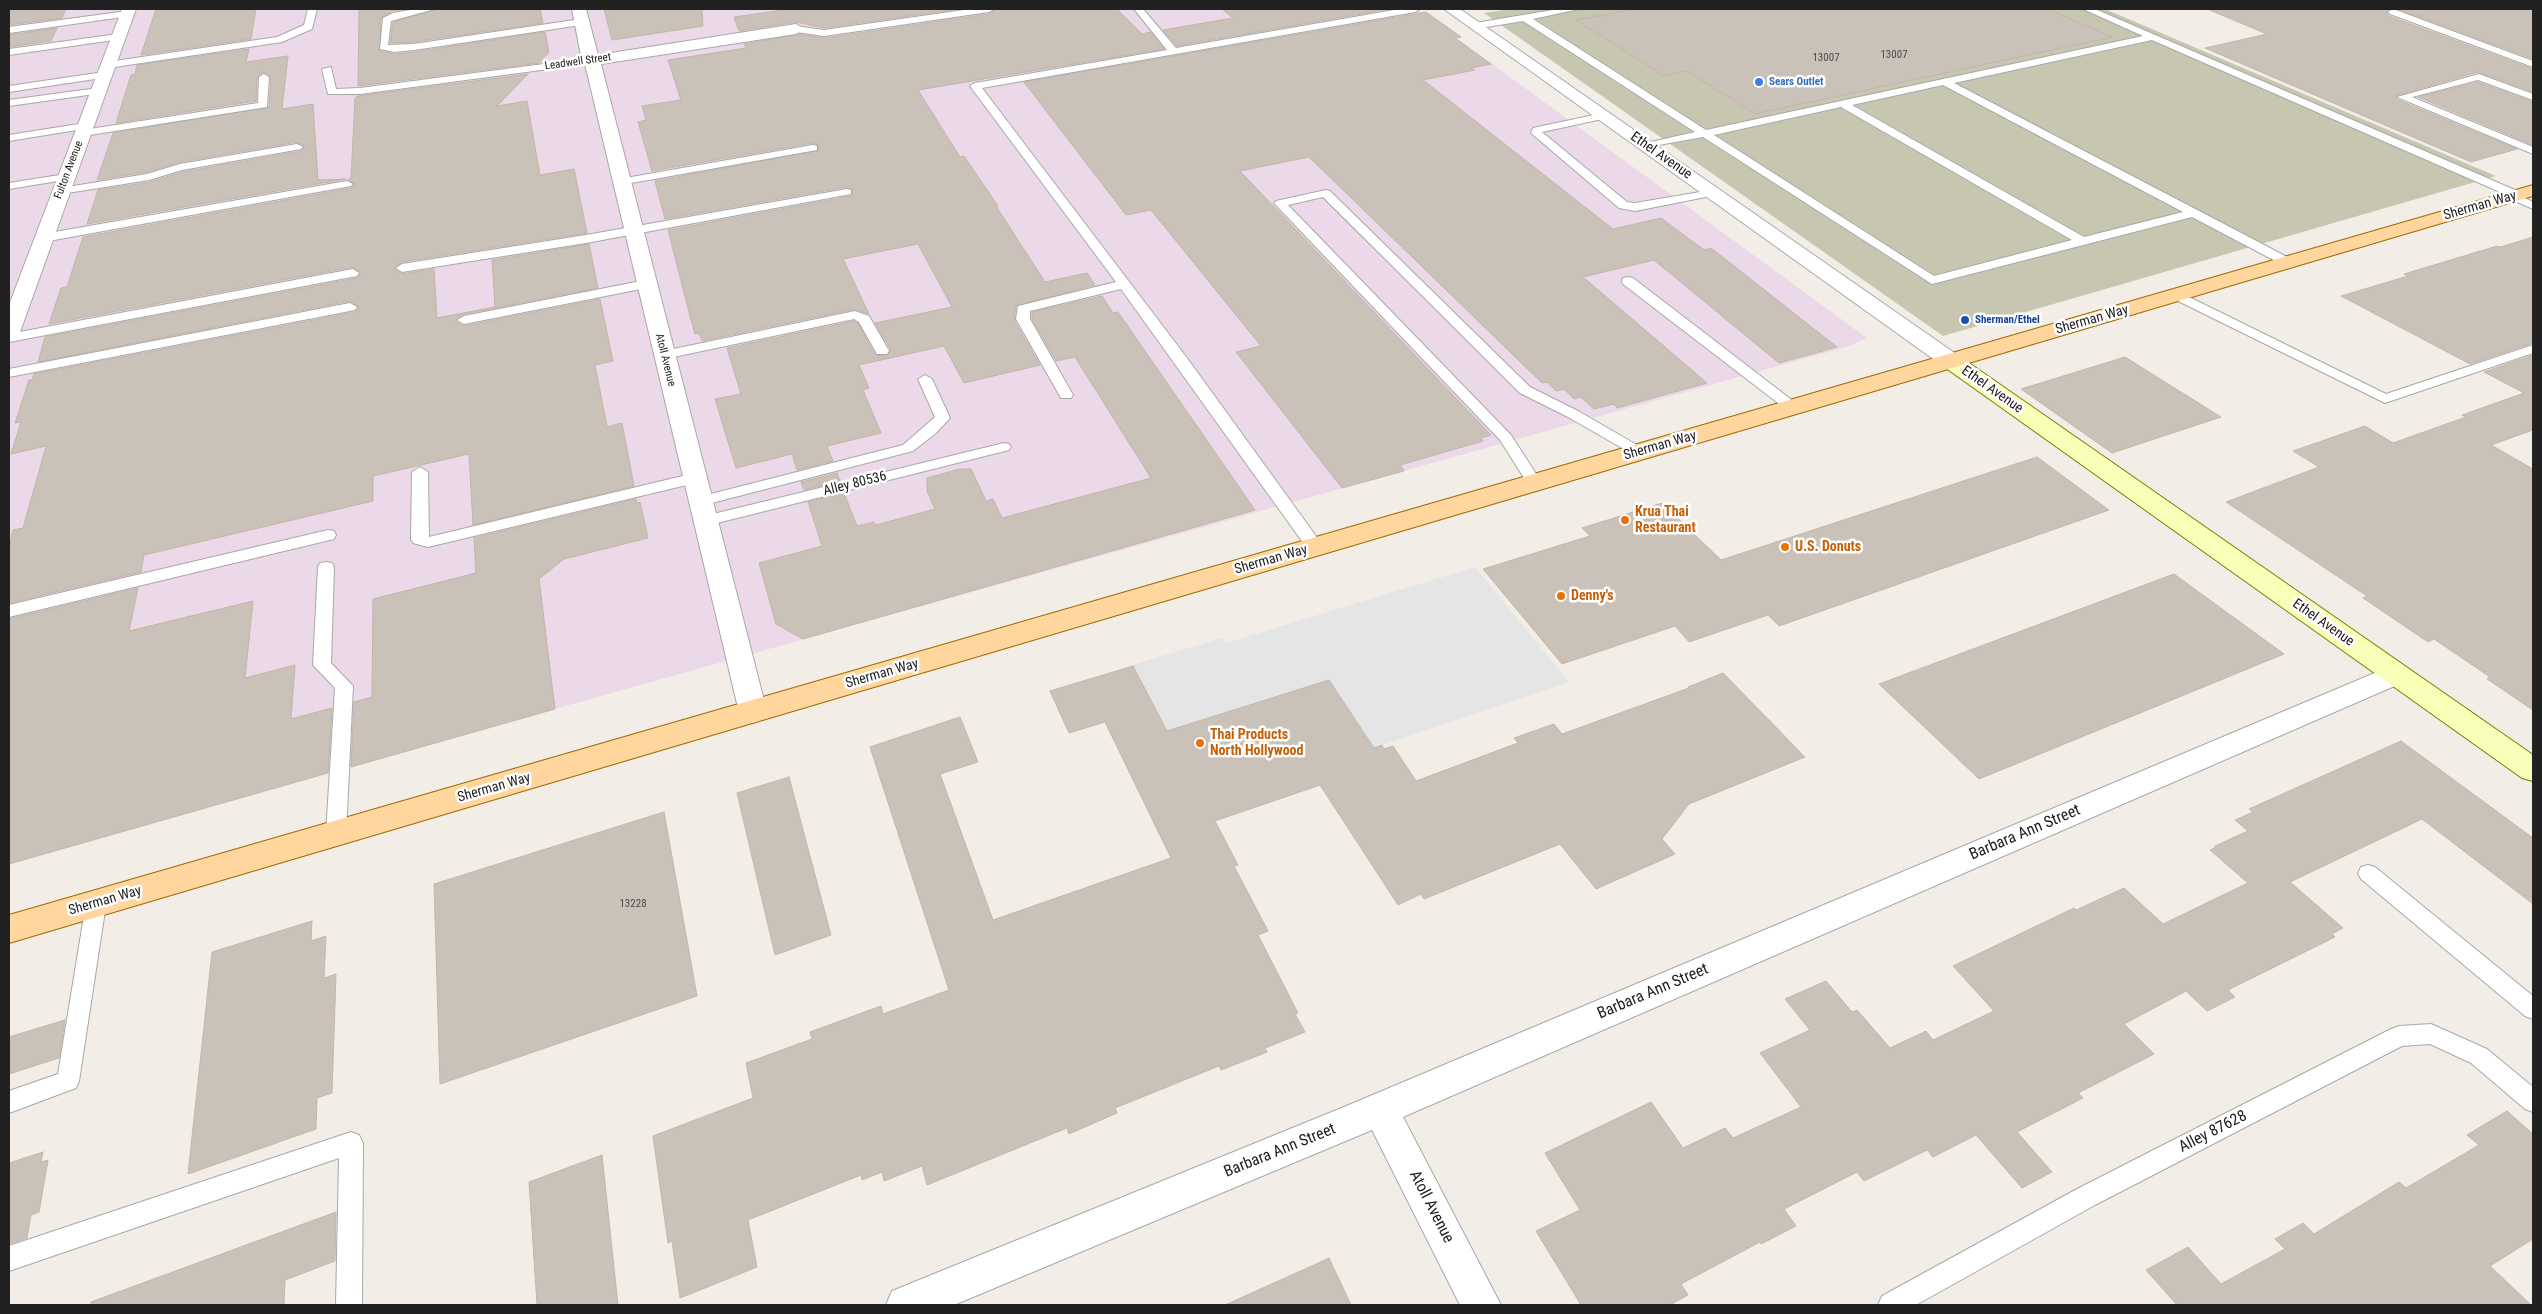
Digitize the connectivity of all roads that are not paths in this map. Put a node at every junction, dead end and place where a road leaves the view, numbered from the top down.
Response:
1 (312, 9) edge
2 (430, 9) edge
3 (989, 9) edge
4 (1138, 9) edge
5 (1415, 9) edge
6 (1451, 9) edge
7 (1574, 9) edge
8 (2088, 9) edge
9 (128, 12) edge
10 (2394, 12) dead end
11 (580, 16) edge
12 (1524, 17) junction
13 (1475, 26) junction
14 (796, 29) joint
15 (9, 30) edge
16 (118, 37) junction
17 (2153, 37) junction
18 (1173, 51) junction
19 (9, 52) edge
20 (590, 61) junction
21 (2533, 64) edge
22 (327, 69) dead end
23 (104, 77) junction
24 (264, 77) dead end
25 (1944, 82) junction
26 (9, 90) edge
27 (2533, 97) edge
28 (9, 103) edge
29 (1843, 104) junction
30 (1603, 116) junction
31 (84, 130) junction
32 (1706, 133) junction
33 (9, 138) edge
34 (1646, 146) junction
35 (297, 147) dead end
36 (813, 148) dead end
37 (2533, 151) edge
38 (620, 182) junction
39 (64, 184) junction
40 (347, 184) dead end
41 (9, 186) edge
42 (847, 192) dead end
43 (1712, 193) junction
44 (2521, 194) edge
45 (2533, 206) edge
46 (2192, 213) junction
47 (632, 231) junction
48 (43, 238) junction
49 (2082, 241) junction
50 (2287, 262) junction
51 (402, 268) dead end
52 (353, 273) dead end
53 (1628, 281) dead end
54 (646, 284) junction
55 (1124, 284) junction
56 (2177, 295) junction
57 (350, 307) dead end
58 (464, 320) dead end
59 (9, 332) edge
60 (9, 338) edge
61 (2533, 349) edge
62 (882, 351) dead end
63 (664, 355) junction
64 (1951, 361) junction
65 (9, 373) edge
66 (925, 379) dead end
67 (1066, 396) dead end
68 (1792, 407) junction
69 (1004, 447) dead end
70 (1639, 452) junction
71 (420, 472) dead end
72 (695, 478) junction
73 (1534, 483) junction
74 (703, 511) junction
75 (328, 535) dead end
76 (1315, 547) junction
77 (326, 568) dead end
78 (9, 611) edge
79 (2396, 674) junction
80 (753, 712) junction
81 (2533, 770) edge
82 (336, 834) junction
83 (2368, 873) dead end
84 (96, 904) junction
85 (9, 930) edge
86 (2533, 1009) edge
87 (2533, 1101) edge
88 (9, 1102) edge
89 (1380, 1109) junction
90 (9, 1259) edge
91 (349, 1305) edge
92 (906, 1305) edge
93 (1481, 1305) edge
94 (1891, 1305) edge

1 - 23 lane
2 - 11 lane
3 - 14 lane
4 - 18 lane
5 - 18 lane
6 - 13 street, Ethel Avenue
7 - 12 lane
8 - 17 lane
9 - 15 lane
9 - 16 street, Fulton Avenue
10 - 21 lane
11 - 20 street, Atoll Avenue
12 - 13 lane
12 - 32 lane
13 - 30 street, Ethel Avenue
14 - 20 street, Leadwell Street
16 - 19 lane
16 - 23 street, Fulton Avenue
17 - 25 lane
17 - 44 lane
18 - 55 lane
20 - 22 lane, Leadwell Street
20 - 38 street, Atoll Avenue
23 - 26 lane
23 - 28 lane
23 - 31 street, Fulton Avenue
24 - 31 lane
25 - 29 lane
25 - 46 lane
27 - 37 lane
29 - 32 lane
29 - 49 lane
30 - 34 street, Ethel Avenue
30 - 43 lane
31 - 33 lane
31 - 39 street, Fulton Avenue
32 - 34 lane
32 - 49 lane
34 - 43 street, Ethel Avenue
35 - 39 lane
36 - 38 lane
38 - 47 street, Atoll Avenue
39 - 41 lane
39 - 48 street, Fulton Avenue
40 - 48 lane
42 - 47 lane
43 - 64 street, Ethel Avenue
44 - 45 lane
44 - 50 main road, Sherman Way
46 - 49 lane
46 - 50 lane
47 - 51 lane
47 - 54 street, Atoll Avenue
48 - 59 street, Fulton Avenue
50 - 56 main road, Sherman Way
52 - 60 lane
53 - 68 lane
54 - 58 lane
54 - 63 street, Atoll Avenue
55 - 67 lane
55 - 76 lane
56 - 61 lane
56 - 64 main road, Sherman Way
57 - 65 lane
62 - 63 lane
63 - 72 street, Atoll Avenue
64 - 68 main road, Sherman Way
64 - 79 street, Ethel Avenue
66 - 74 lane
68 - 70 main road, Sherman Way
69 - 74 lane, Alley 80536
70 - 73 main road, Sherman Way
70 - 73 lane
71 - 72 lane
72 - 74 street, Atoll Avenue
73 - 76 main road, Sherman Way
74 - 80 street, Atoll Avenue
75 - 78 lane
76 - 80 main road, Sherman Way
77 - 82 lane
79 - 81 street, Ethel Avenue
79 - 89 street, Barbara Ann Street
80 - 82 main road, Sherman Way
82 - 84 main road, Sherman Way
83 - 86 lane
84 - 85 main road, Sherman Way
84 - 88 lane
87 - 94 lane, Alley 87628
89 - 92 street, Barbara Ann Street
89 - 93 street, Atoll Avenue
90 - 91 lane

